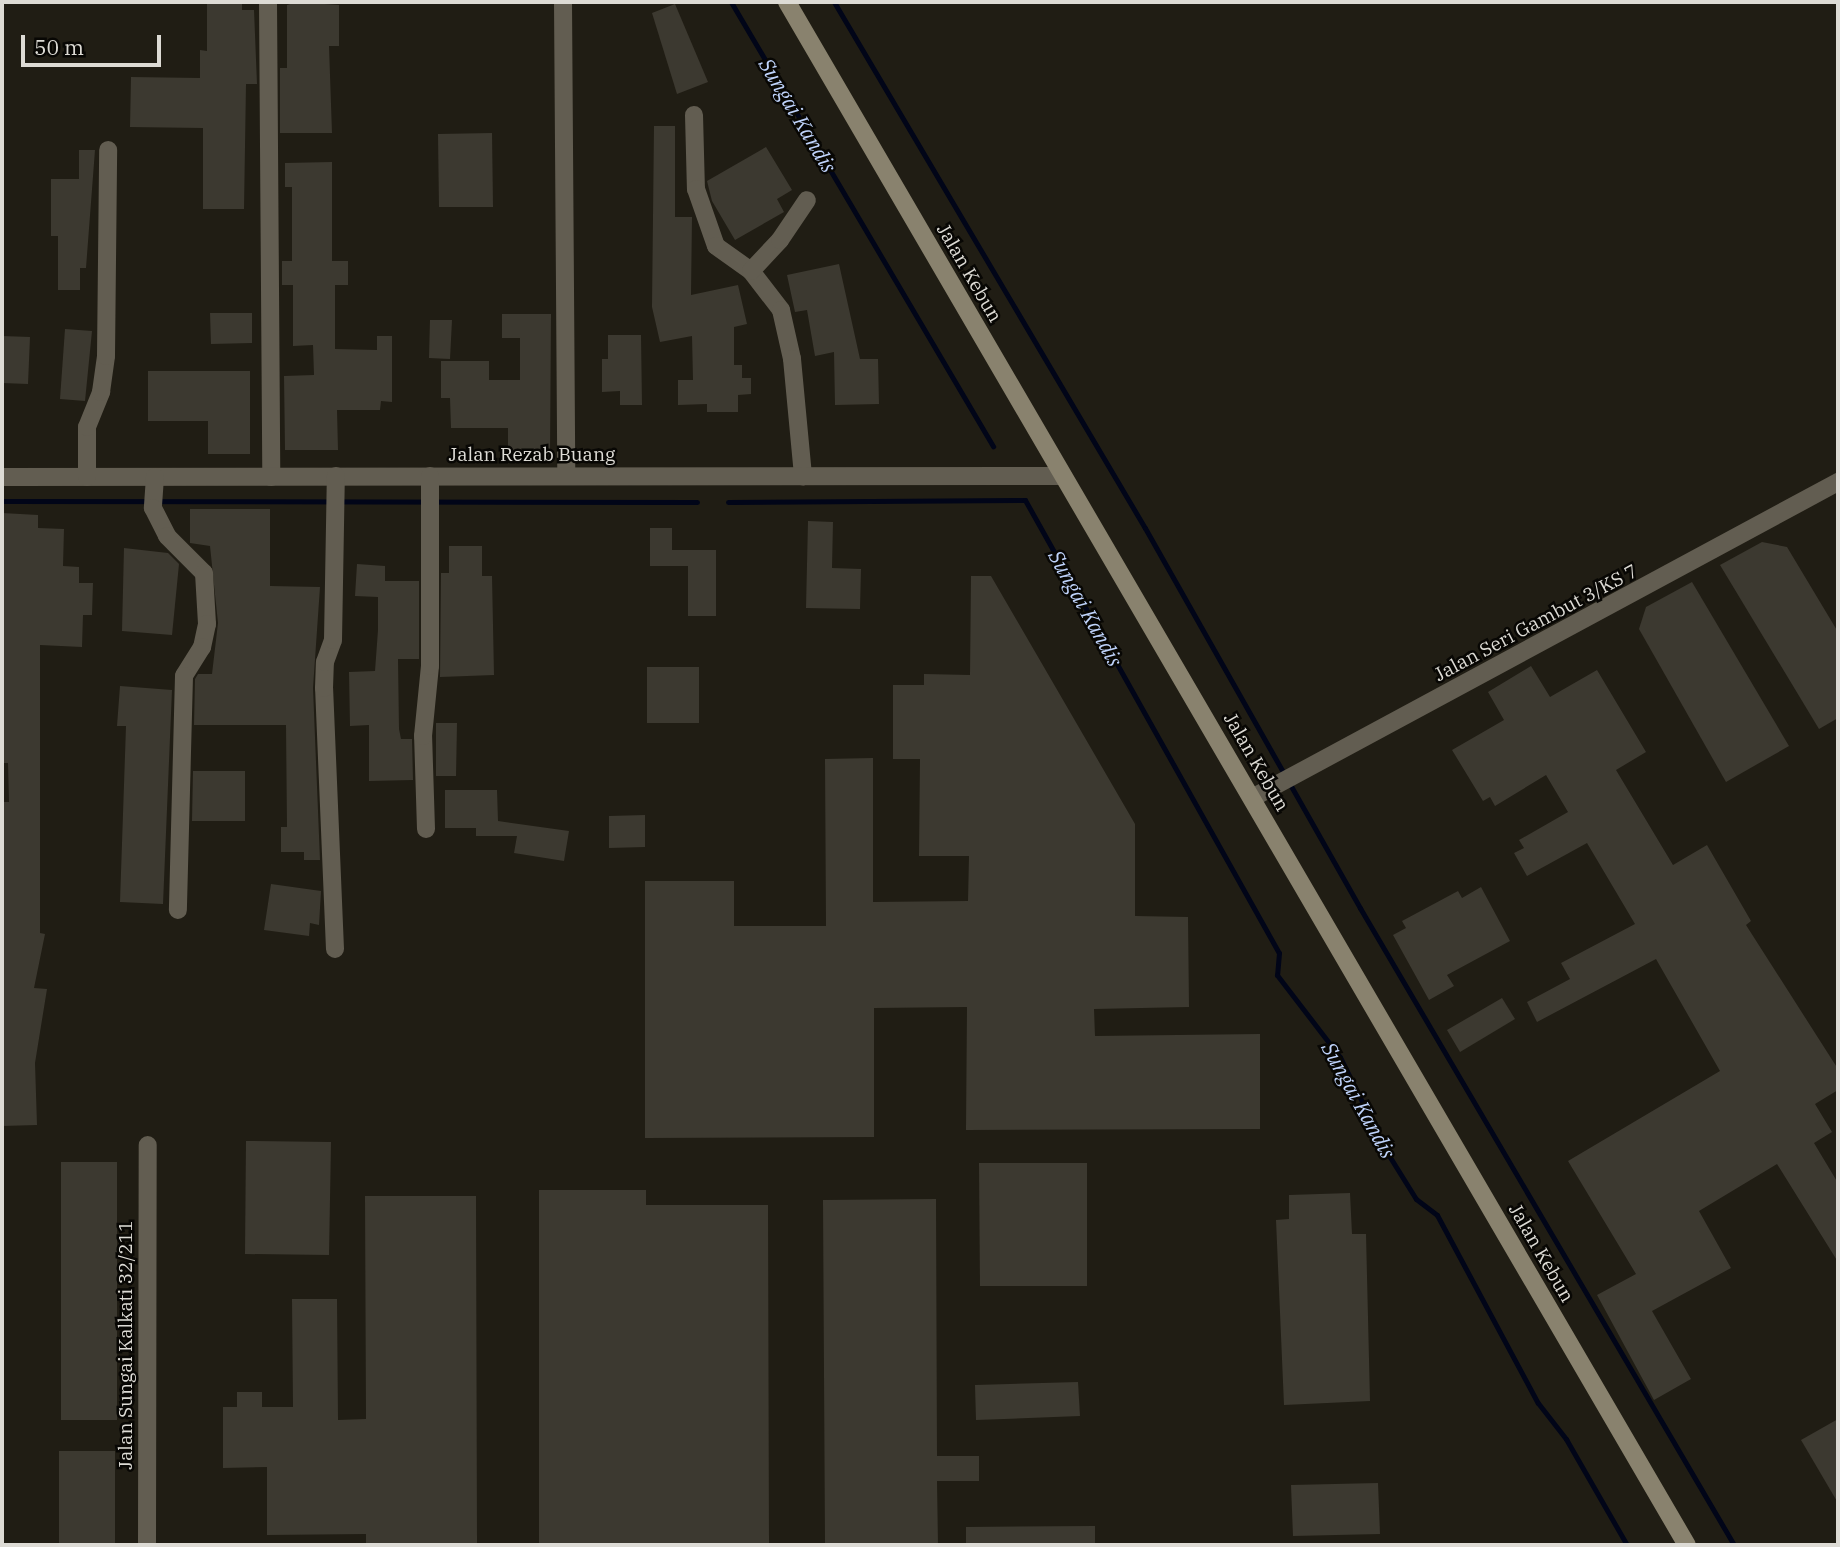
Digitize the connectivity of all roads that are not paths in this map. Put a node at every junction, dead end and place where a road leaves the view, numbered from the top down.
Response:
1 (268, 2) edge
2 (563, 2) edge
3 (787, 2) edge
4 (694, 115) dead end
5 (108, 150) dead end
6 (807, 201) dead end
7 (751, 271) junction
8 (566, 476) junction
9 (803, 476) junction
10 (1063, 476) junction
11 (2, 477) edge
12 (87, 477) junction
13 (271, 477) junction
14 (430, 481) junction
15 (154, 482) junction
16 (1838, 482) edge
17 (336, 483) junction
18 (1252, 798) junction
19 (426, 829) dead end
20 (178, 910) dead end
21 (335, 949) dead end
22 (148, 1146) dead end
23 (147, 1545) edge
24 (1687, 1545) edge

1 - 13 street
2 - 8 street
3 - 10 main road, Jalan Kebun
4 - 7 street
5 - 12 street
6 - 7 street
7 - 9 street
8 - 9 street, Jalan Rezab Buang
8 - 14 street, Jalan Rezab Buang
9 - 10 street, Jalan Rezab Buang
10 - 18 main road, Jalan Kebun
11 - 12 street, Jalan Rezab Buang
12 - 15 street, Jalan Rezab Buang
13 - 15 street, Jalan Rezab Buang
13 - 17 street, Jalan Rezab Buang
14 - 17 street, Jalan Rezab Buang
14 - 19 street
15 - 20 street
16 - 18 street, Jalan Seri Gambut 3/KS 7
17 - 21 street
18 - 24 main road, Jalan Kebun
22 - 23 street, Jalan Sungai Kalkati 32/211

